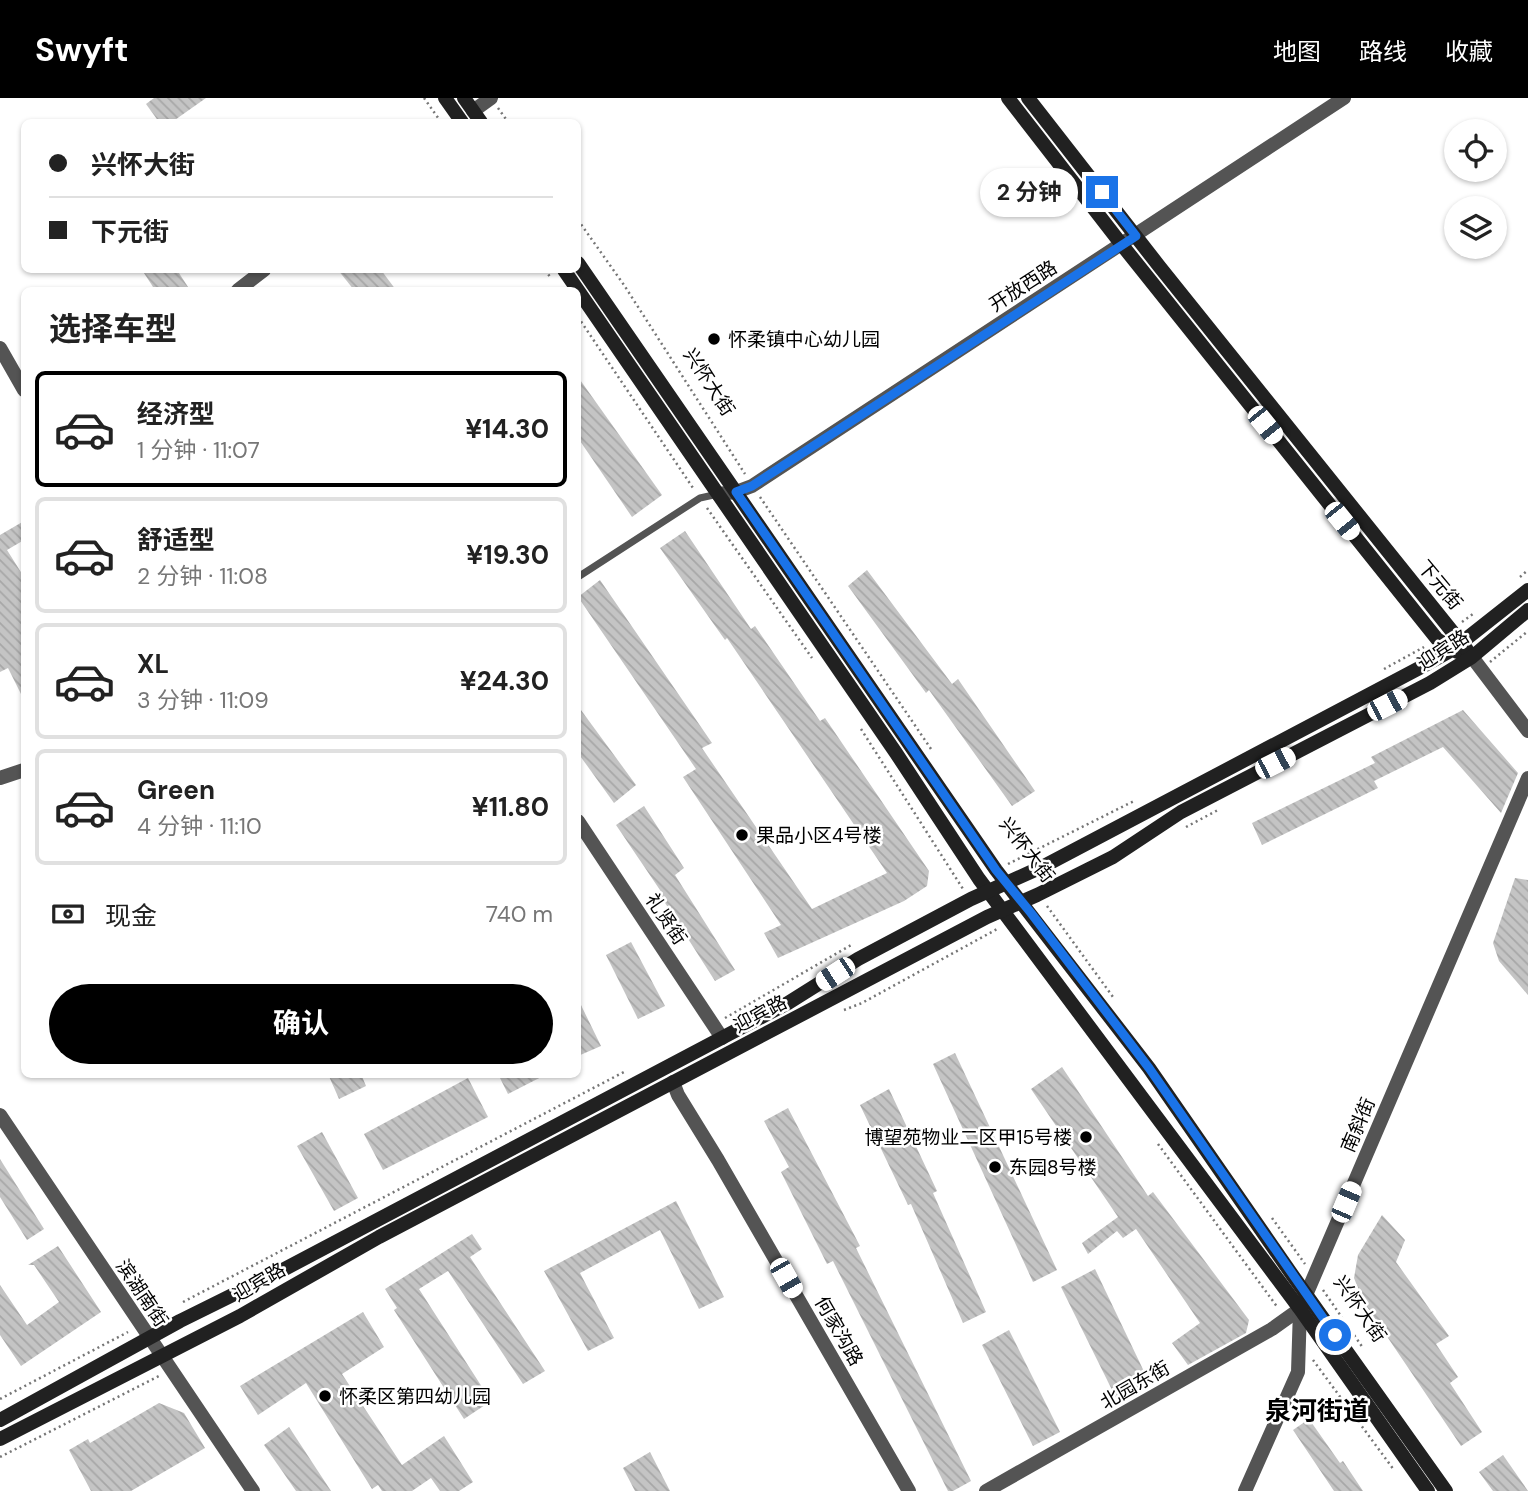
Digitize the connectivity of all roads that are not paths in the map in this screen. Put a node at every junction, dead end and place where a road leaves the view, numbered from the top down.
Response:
1 (445, 98) edge
2 (464, 98) edge
3 (491, 98) edge
4 (1008, 98) edge
5 (1028, 98) edge
6 (1344, 98) edge
7 (477, 117) edge
8 (458, 119) edge
9 (1136, 236) junction
10 (1122, 245) junction
11 (581, 267) edge
12 (260, 273) edge
13 (242, 287) edge
14 (581, 295) edge
15 (0, 348) edge
16 (21, 385) edge
17 (736, 492) junction
18 (718, 494) junction
19 (581, 575) edge
20 (1523, 584) edge
21 (1528, 610) edge
22 (1457, 646) junction
23 (1472, 657) junction
24 (1528, 731) edge
25 (21, 771) edge
26 (0, 778) edge
27 (1528, 778) edge
28 (581, 826) edge
29 (1007, 884) junction
30 (989, 892) junction
31 (1021, 901) junction
32 (1002, 910) junction
33 (722, 1038) junction
34 (673, 1082) junction
35 (0, 1115) edge
36 (1303, 1302) junction
37 (149, 1338) junction
38 (162, 1356) junction
39 (0, 1420) edge
40 (0, 1439) edge
41 (253, 1491) edge
42 (909, 1491) edge
43 (986, 1491) edge
44 (1245, 1491) edge
45 (1428, 1491) edge
46 (1446, 1491) edge

1 - 8 main road
2 - 7 main road
3 - 7 street
4 - 10 main road, 下元街
5 - 9 main road, 下元街
6 - 9 street, 开放西路
9 - 10 street, 开放西路
9 - 22 main road, 下元街
10 - 17 street, 开放西路
10 - 22 main road, 下元街
11 - 17 main road, 兴怀大街
12 - 13 street
14 - 18 main road, 兴怀大街
15 - 16 street
17 - 18 street, 开放西路
17 - 29 main road, 兴怀大街
18 - 19 lane
18 - 30 main road, 兴怀大街
20 - 22 main road, 迎宾路
21 - 23 main road, 迎宾路
22 - 23 main road, 下元街
22 - 29 main road, 迎宾路
23 - 24 street
23 - 31 main road, 迎宾路
25 - 26 street
27 - 36 street, 南斜街
28 - 33 street, 礼贤街
29 - 30 main road, 迎宾路
29 - 31 main road, 兴怀大街
30 - 32 main road, 兴怀大街
30 - 33 main road, 迎宾路
31 - 32 main road, 迎宾路
31 - 36 main road, 兴怀大街
32 - 34 main road, 迎宾路
32 - 36 main road, 兴怀大街
33 - 37 main road, 迎宾路
34 - 38 main road, 迎宾路
34 - 42 street, 何家沟路
35 - 37 street, 滨湖南街
36 - 43 street, 北园东街
36 - 44 street, 南斜街
36 - 45 main road, 兴怀大街
36 - 46 main road, 兴怀大街
37 - 38 street, 滨湖南街
37 - 39 main road, 迎宾路
38 - 40 main road, 迎宾路
38 - 41 street, 滨湖南街

